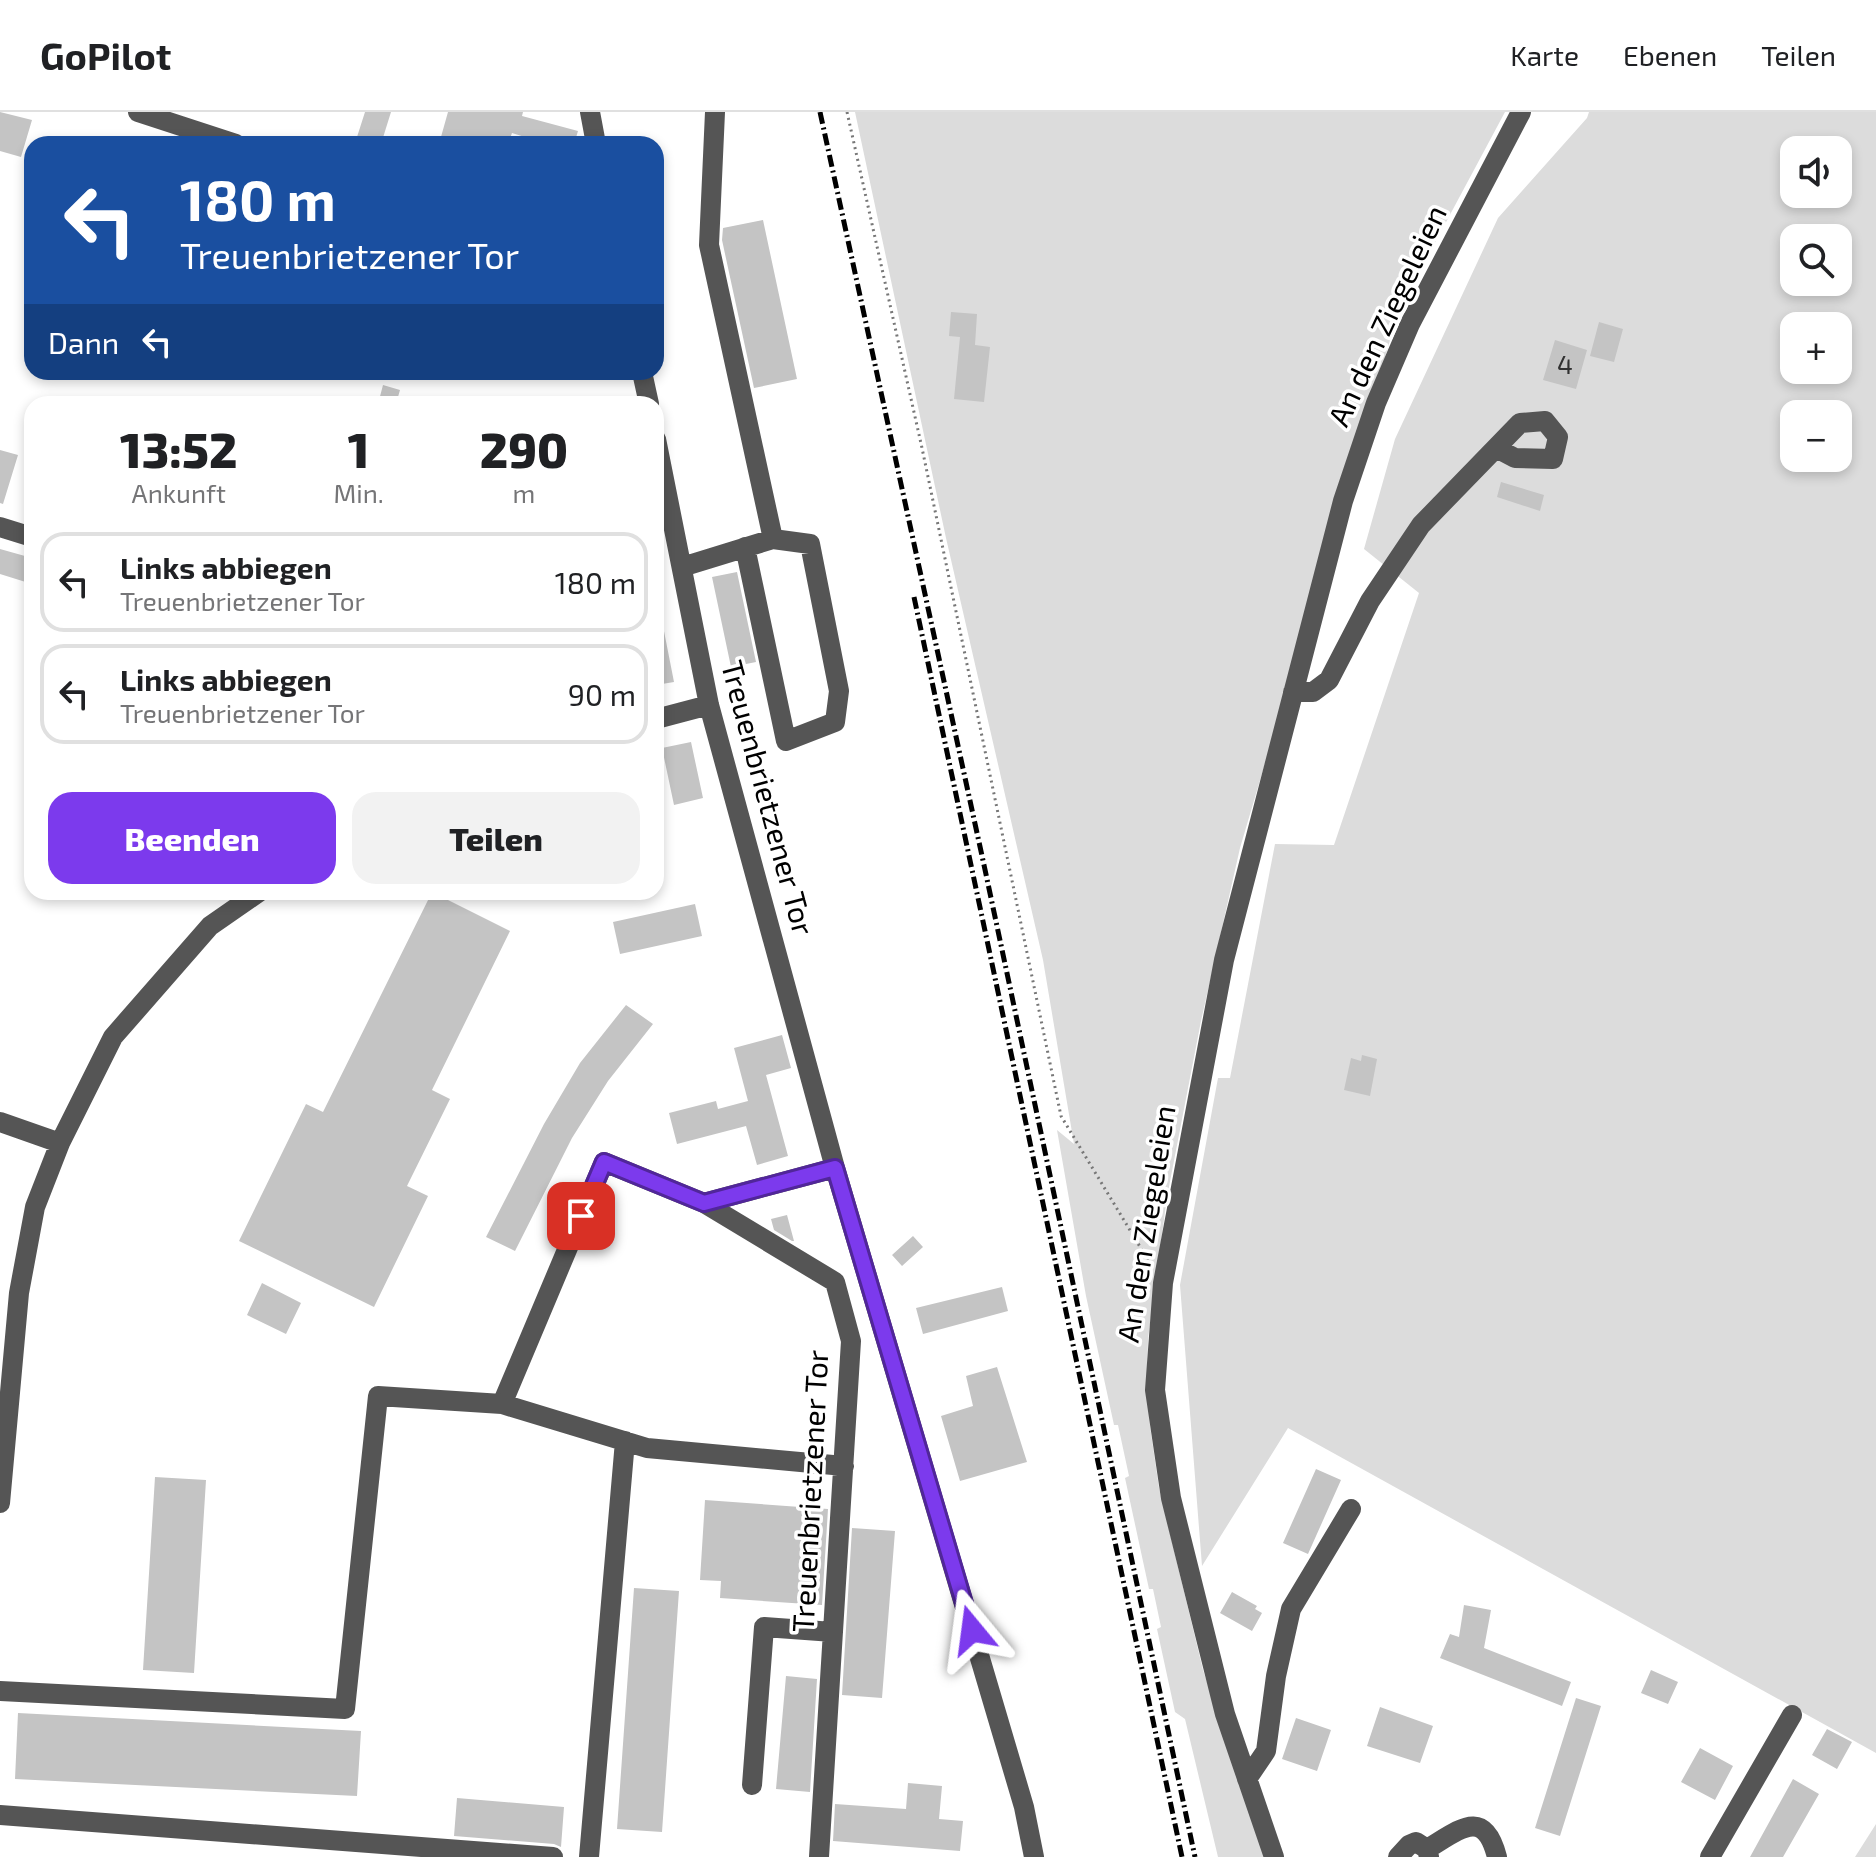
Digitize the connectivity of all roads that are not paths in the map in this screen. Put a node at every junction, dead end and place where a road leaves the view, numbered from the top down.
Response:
1 (138, 112) edge
2 (590, 112) edge
3 (715, 112) edge
4 (1521, 112) edge
5 (212, 136) edge
6 (594, 136) edge
7 (1496, 448) dead end
8 (664, 478) edge
9 (0, 527) edge
10 (24, 534) edge
11 (773, 539) junction
12 (745, 547) junction
13 (682, 567) junction
14 (1293, 692) junction
15 (709, 705) junction
16 (664, 717) edge
17 (247, 900) edge
18 (0, 1122) edge
19 (60, 1143) junction
20 (835, 1168) junction
21 (704, 1203) junction
22 (502, 1404) junction
23 (625, 1441) junction
24 (844, 1466) junction
25 (0, 1503) edge
26 (1351, 1509) dead end
27 (833, 1632) junction
28 (0, 1691) edge
29 (1792, 1715) dead end
30 (1247, 1779) junction
31 (752, 1785) dead end
32 (0, 1815) edge
33 (1428, 1853) edge
34 (553, 1857) edge
35 (589, 1857) edge
36 (819, 1857) edge
37 (1034, 1857) edge
38 (1274, 1857) edge
39 (1398, 1857) edge
40 (1497, 1857) edge
41 (1710, 1857) edge

1 - 5 street
2 - 6 street
3 - 11 street
4 - 14 street, An den Ziegeleien
7 - 14 street
8 - 13 street, Treuenbrietzener Tor
9 - 10 street
11 - 12 street
11 - 12 street
12 - 13 street
13 - 15 street, Treuenbrietzener Tor
14 - 30 street, An den Ziegeleien
15 - 16 street
15 - 20 street, Treuenbrietzener Tor
17 - 19 street
18 - 19 street
19 - 25 street
20 - 21 street
20 - 37 street, Treuenbrietzener Tor
21 - 22 street, Treuenbrietzener Tor
21 - 24 street, Treuenbrietzener Tor
22 - 23 street
22 - 28 street
23 - 24 street
23 - 35 street
24 - 27 street, Treuenbrietzener Tor
26 - 30 street
27 - 31 street
27 - 36 street, Treuenbrietzener Tor
29 - 41 street
30 - 38 street, An den Ziegeleien
32 - 34 street
33 - 39 street
33 - 40 street

